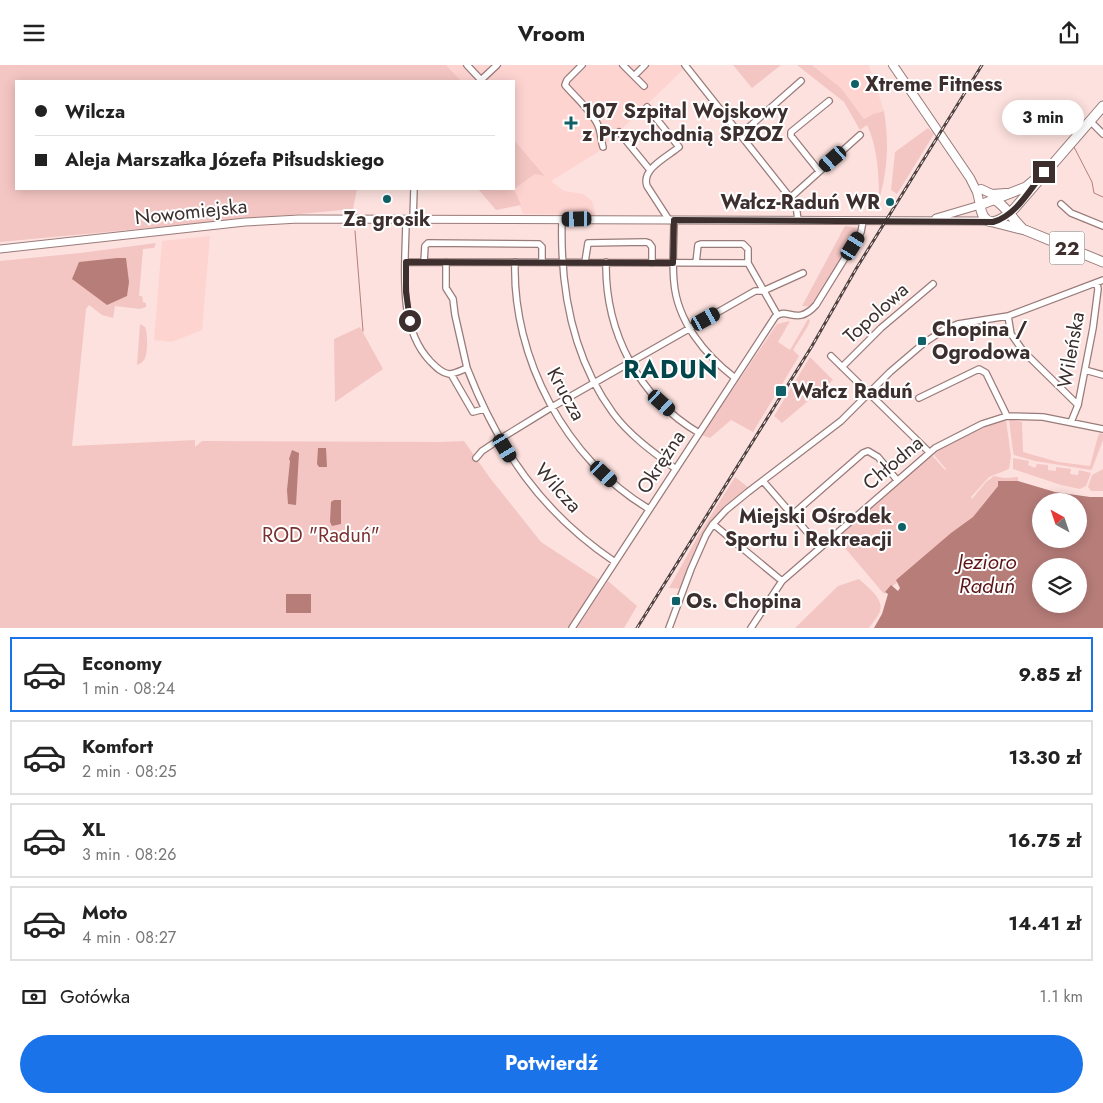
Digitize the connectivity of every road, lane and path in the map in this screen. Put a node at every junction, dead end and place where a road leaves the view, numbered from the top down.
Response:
1 (467, 65) edge
2 (498, 65) edge
3 (582, 65) edge
4 (624, 65) edge
5 (646, 65) edge
6 (893, 65) edge
7 (686, 66) edge
8 (634, 76) junction
9 (801, 81) dead end
10 (644, 86) dead end
11 (829, 101) dead end
12 (1103, 106) edge
13 (647, 107) dead end
14 (1090, 121) junction
15 (619, 132) dead end
16 (1103, 134) edge
17 (740, 135) junction
18 (860, 135) dead end
19 (603, 147) dead end
20 (650, 170) junction
21 (819, 171) junction
22 (1044, 172) junction
23 (970, 178) junction
24 (982, 189) junction
25 (414, 190) edge
26 (1015, 192) junction
27 (790, 198) junction
28 (995, 200) junction
29 (1061, 204) dead end
30 (980, 205) junction
31 (1008, 214) junction
32 (409, 219) junction
33 (562, 219) junction
34 (672, 220) junction
35 (798, 220) junction
36 (926, 220) junction
37 (863, 221) junction
38 (990, 222) junction
39 (1103, 227) edge
40 (1025, 230) junction
41 (0, 249) edge
42 (406, 262) junction
43 (424, 262) junction
44 (446, 262) junction
45 (514, 262) junction
46 (542, 262) junction
47 (563, 262) junction
48 (585, 262) junction
49 (606, 262) junction
50 (652, 263) junction
51 (673, 263) junction
52 (696, 263) junction
53 (748, 263) junction
54 (1103, 263) edge
55 (803, 273) dead end
56 (1100, 281) edge
57 (933, 284) dead end
58 (763, 291) junction
59 (777, 314) junction
60 (1008, 316) junction
61 (689, 329) junction
62 (831, 355) dead end
63 (630, 363) junction
64 (842, 367) junction
65 (467, 368) junction
66 (1084, 370) junction
67 (451, 374) junction
68 (1103, 375) edge
69 (735, 378) junction
70 (596, 382) junction
71 (868, 393) junction
72 (919, 397) dead end
73 (1078, 405) junction
74 (552, 407) junction
75 (484, 409) junction
76 (1007, 416) junction
77 (1072, 422) junction
78 (1103, 429) edge
79 (699, 433) junction
80 (500, 439) junction
81 (929, 452) junction
82 (476, 458) dead end
83 (676, 469) junction
84 (897, 480) junction
85 (763, 481) junction
86 (649, 509) junction
87 (792, 515) junction
88 (713, 524) junction
89 (820, 547) junction
90 (615, 562) junction
91 (782, 581) junction
92 (572, 628) edge
93 (669, 628) edge
94 (751, 628) edge

1 - 2 street
3 - 19 street
4 - 8 street
5 - 8 street
6 - 23 main road
7 - 17 street
8 - 10 street
9 - 17 street
11 - 21 street
12 - 14 main road
13 - 20 street
14 - 16 street
14 - 22 main road
15 - 20 street
17 - 27 street
18 - 21 street
20 - 34 street
21 - 27 street
22 - 26 main road
22 - 31 main road
23 - 24 main road
23 - 30 main road
24 - 26 main road
24 - 28 main road
25 - 32 street
26 - 28 main road
27 - 35 street
28 - 30 main road
28 - 31 main road
29 - 39 street
30 - 36 street, Nowomiejska
30 - 38 main road
31 - 38 main road
31 - 40 main road
32 - 33 street, Nowomiejska
32 - 41 street, Nowomiejska
32 - 42 street
33 - 34 street, Nowomiejska
33 - 47 street
34 - 35 street, Nowomiejska
34 - 51 street
35 - 37 street, Nowomiejska
36 - 37 street, Nowomiejska
36 - 38 street, Nowomiejska
37 - 59 street
38 - 40 main road, 22
40 - 54 main road, 22
42 - 43 street
42 - 67 street
43 - 44 street
43 - 46 street
44 - 45 street
44 - 65 street, Wilcza
45 - 46 street
45 - 74 street, Krucza
46 - 47 street
47 - 48 street
47 - 70 street
48 - 49 street
48 - 50 street
49 - 50 street
49 - 63 street
50 - 51 street
51 - 52 street
51 - 61 street
52 - 53 street
52 - 53 street
53 - 58 street
55 - 58 street
56 - 60 street
56 - 66 street, Wileńska
57 - 64 street, Topolowa
58 - 59 street
58 - 61 street
59 - 69 street, Okrężna
60 - 71 street
60 - 73 street
61 - 63 street
61 - 69 street
62 - 64 street
63 - 70 street
63 - 79 street
64 - 71 street
65 - 67 street
65 - 75 street, Wilcza
66 - 68 street
66 - 73 street, Wileńska
67 - 75 street
69 - 79 street, Okrężna
70 - 74 street
70 - 83 street
71 - 81 street
71 - 85 street
72 - 76 street
73 - 77 street, Wileńska
74 - 80 street
74 - 86 street, Krucza
75 - 80 street, Wilcza
76 - 77 street, Chłodna
76 - 81 street, Chłodna
77 - 78 street, Chłodna
79 - 83 street, Okrężna
80 - 82 street
80 - 90 street, Wilcza
81 - 84 street, Chłodna
83 - 86 street, Okrężna
84 - 87 street
84 - 89 street, Chłodna
85 - 87 street
85 - 88 street
86 - 90 street, Okrężna
87 - 89 street
88 - 91 street
88 - 93 street
89 - 91 street, Chłodna
90 - 92 street, Okrężna
91 - 94 street, Chłodna

